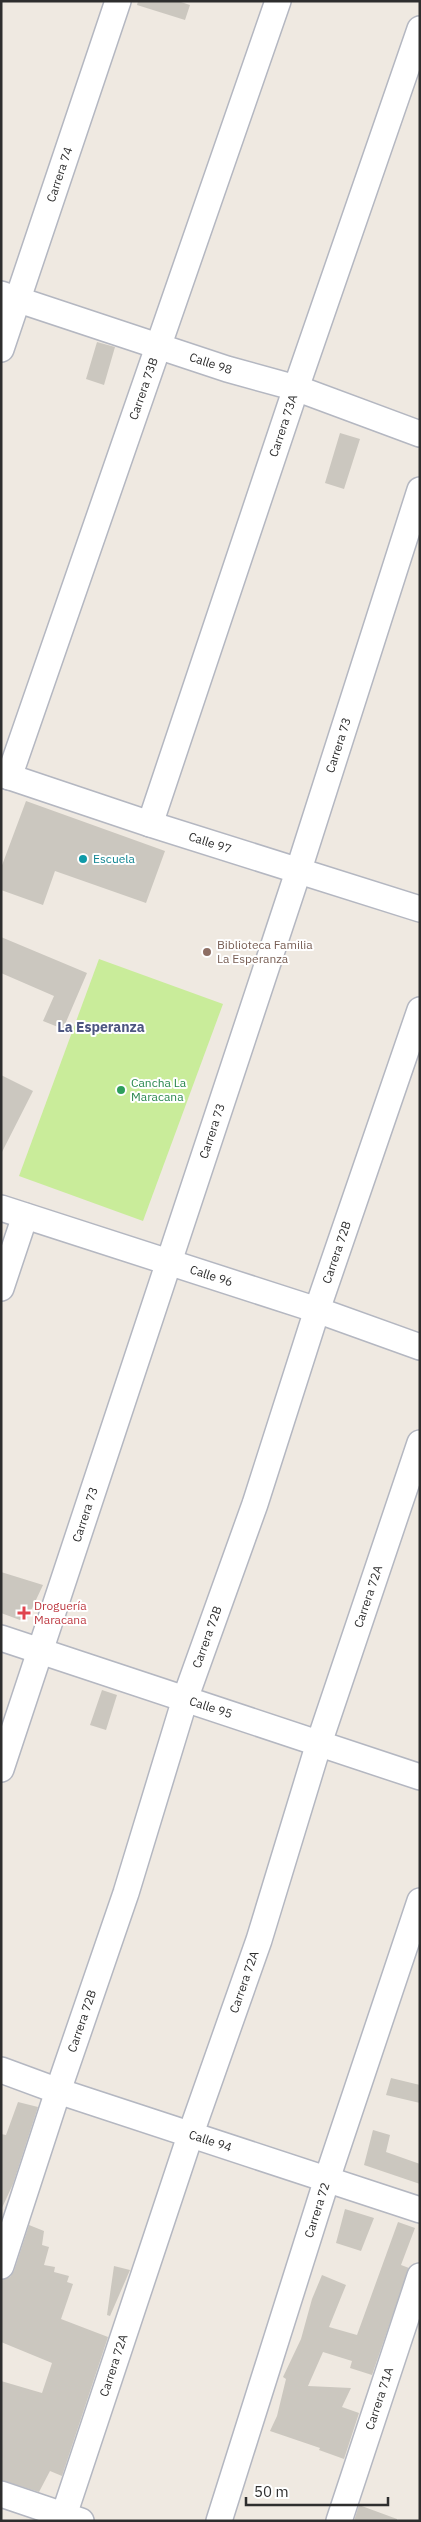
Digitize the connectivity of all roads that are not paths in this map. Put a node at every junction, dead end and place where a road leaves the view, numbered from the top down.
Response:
1 (118, 1) edge
2 (278, 1) edge
3 (420, 29) edge
4 (10, 296) edge
5 (161, 345) junction
6 (1, 349) edge
7 (296, 388) junction
8 (420, 434) edge
9 (420, 490) edge
10 (5, 776) edge
11 (150, 824) junction
12 (299, 869) junction
13 (420, 909) edge
14 (420, 1010) edge
15 (1, 1208) edge
16 (26, 1216) junction
17 (170, 1262) junction
18 (1, 1288) edge
19 (317, 1310) junction
20 (420, 1347) edge
21 (420, 1442) edge
22 (1, 1638) edge
23 (42, 1652) junction
24 (185, 1699) junction
25 (319, 1743) junction
26 (1, 1769) edge
27 (420, 1777) edge
28 (420, 1900) edge
29 (1, 2070) edge
30 (58, 2091) junction
31 (191, 2133) junction
32 (327, 2179) junction
33 (420, 2210) edge
34 (1, 2266) edge
35 (420, 2276) edge
36 (1, 2494) edge
37 (69, 2519) edge
38 (218, 2521) edge
39 (339, 2521) edge

1 - 4 street, Carrera 74
2 - 5 street, Carrera 73B
3 - 7 street, Carrera 73A
4 - 5 street, Calle 98
4 - 6 street, Carrera 74
5 - 7 street, Calle 98
5 - 10 street, Carrera 73B
7 - 8 street, Calle 98
7 - 11 street, Carrera 73A
9 - 12 street, Carrera 73
10 - 11 street, Calle 97
11 - 12 street, Calle 97
12 - 13 street, Calle 97
12 - 17 street, Carrera 73
14 - 19 street, Carrera 72B
15 - 16 street, Calle 96
16 - 17 street, Calle 96
16 - 18 street
17 - 19 street, Calle 96
17 - 23 street, Carrera 73
19 - 20 street, Calle 96
19 - 24 street, Carrera 72B
21 - 25 street, Carrera 72A
22 - 23 street, Calle 95
23 - 24 street, Calle 95
23 - 26 street, Carrera 73
24 - 25 street, Calle 95
24 - 30 street, Carrera 72B
25 - 27 street, Calle 95
25 - 31 street, Carrera 72A
28 - 32 street, Carrera 72
29 - 30 street, Calle 94
30 - 31 street, Calle 94
30 - 34 street, Carrera 72B
31 - 32 street, Calle 94
31 - 37 street, Carrera 72A
32 - 33 street, Calle 94
32 - 38 street, Carrera 72
35 - 39 street, Carrera 71A
36 - 37 street

